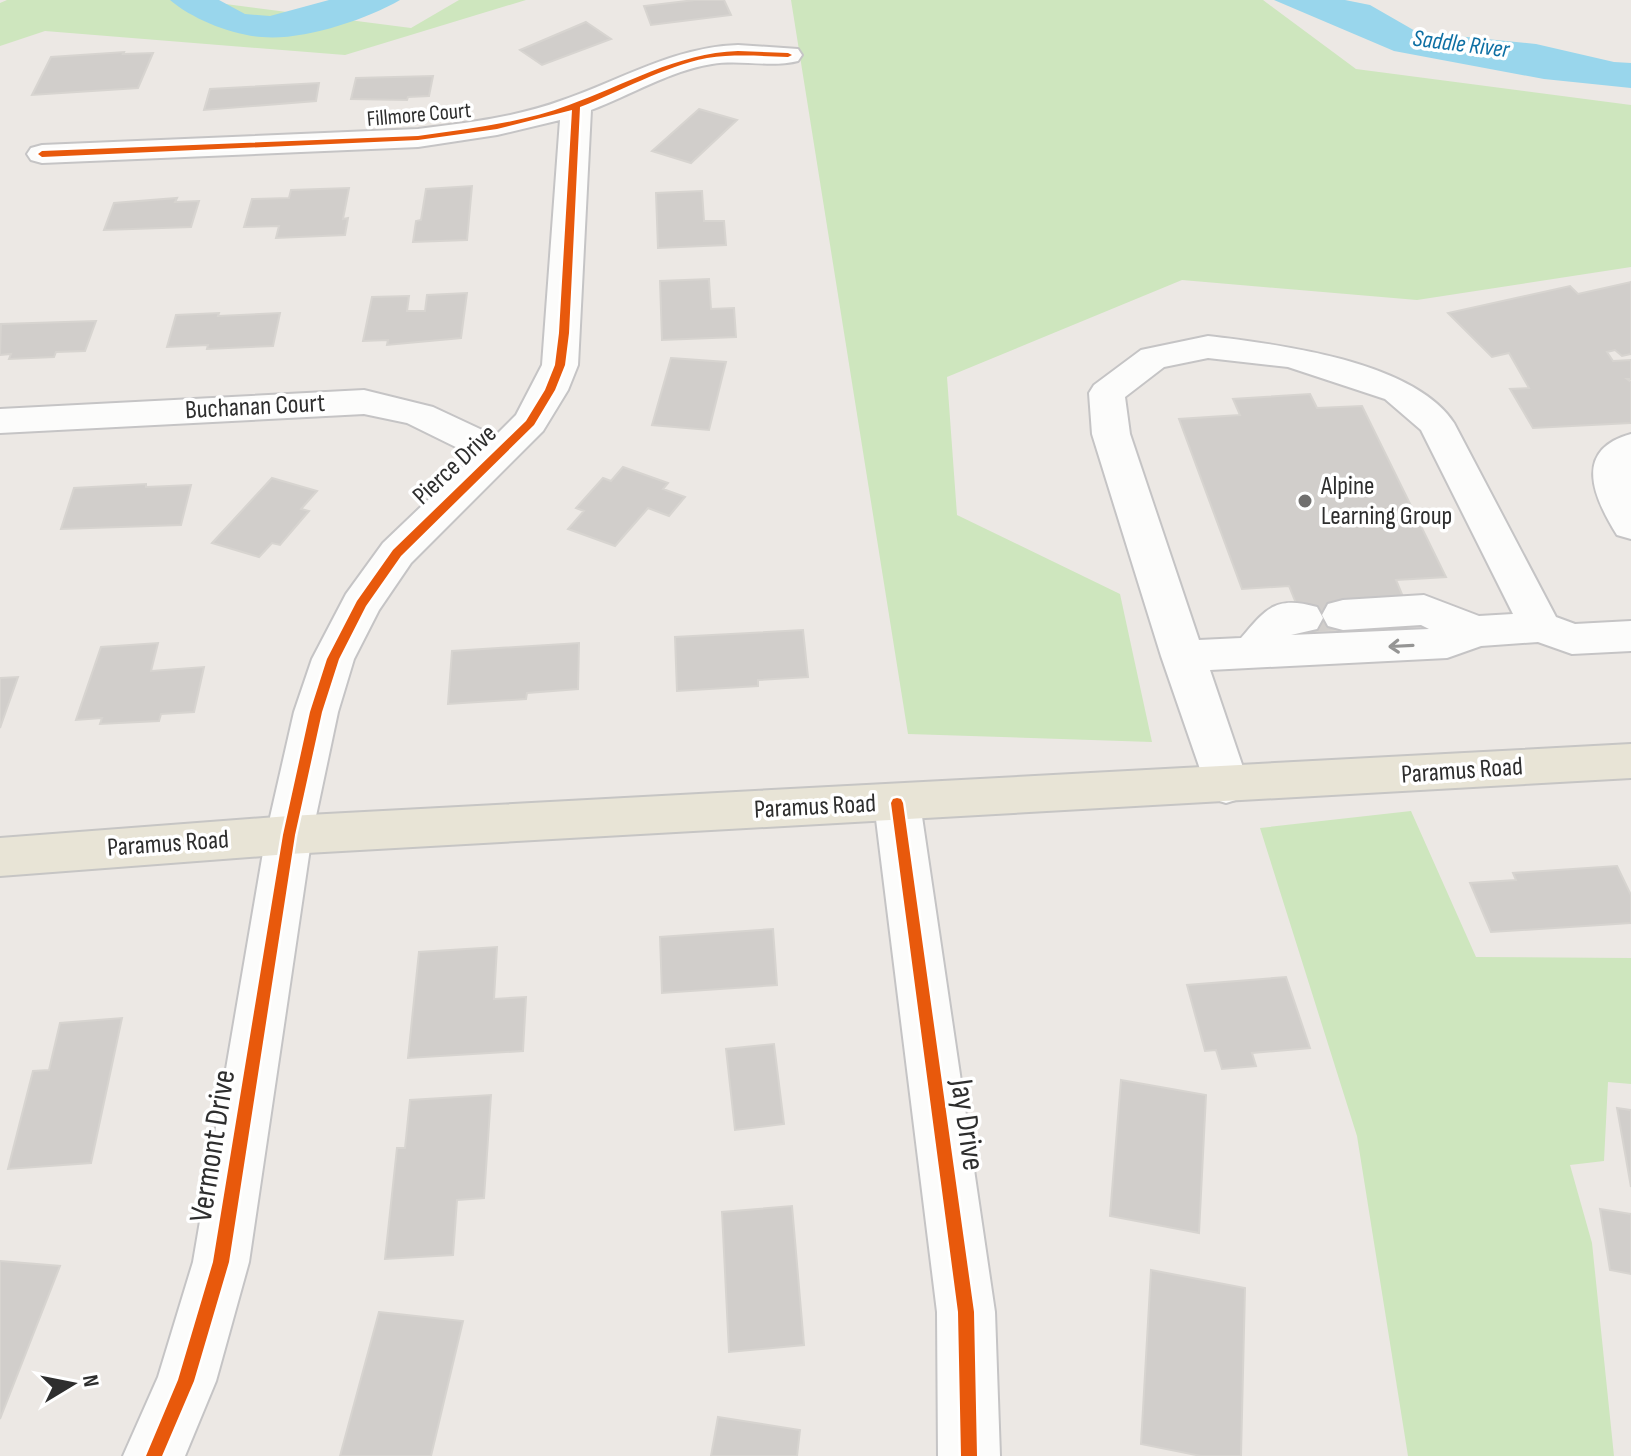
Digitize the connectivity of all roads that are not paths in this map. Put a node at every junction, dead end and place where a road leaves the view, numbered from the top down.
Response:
1 (788, 55) dead end
2 (576, 105) junction
3 (42, 154) dead end
4 (0, 421) edge
5 (1631, 446) edge
6 (500, 455) junction
7 (1631, 526) edge
8 (1343, 615) dead end
9 (1302, 618) dead end
10 (1541, 627) junction
11 (1476, 631) junction
12 (1631, 636) edge
13 (1251, 654) junction
14 (1182, 656) junction
15 (1631, 761) edge
16 (1226, 785) junction
17 (897, 803) junction
18 (289, 835) junction
19 (0, 857) edge
20 (154, 1456) edge
21 (969, 1456) edge

1 - 2 street, Fillmore Court
2 - 3 street, Fillmore Court
2 - 6 street, Pierce Drive
4 - 6 street, Buchanan Court
5 - 7 street
6 - 18 street, Pierce Drive
8 - 11 street
9 - 13 street
10 - 11 street
10 - 12 street
10 - 14 street
11 -> 13 street
13 - 14 street
14 - 16 street
15 - 16 main road, Paramus Road
16 - 17 main road, Paramus Road
17 - 18 main road, Paramus Road
17 - 21 street, Jay Drive
18 - 19 main road, Paramus Road
18 - 20 street, Vermont Drive

